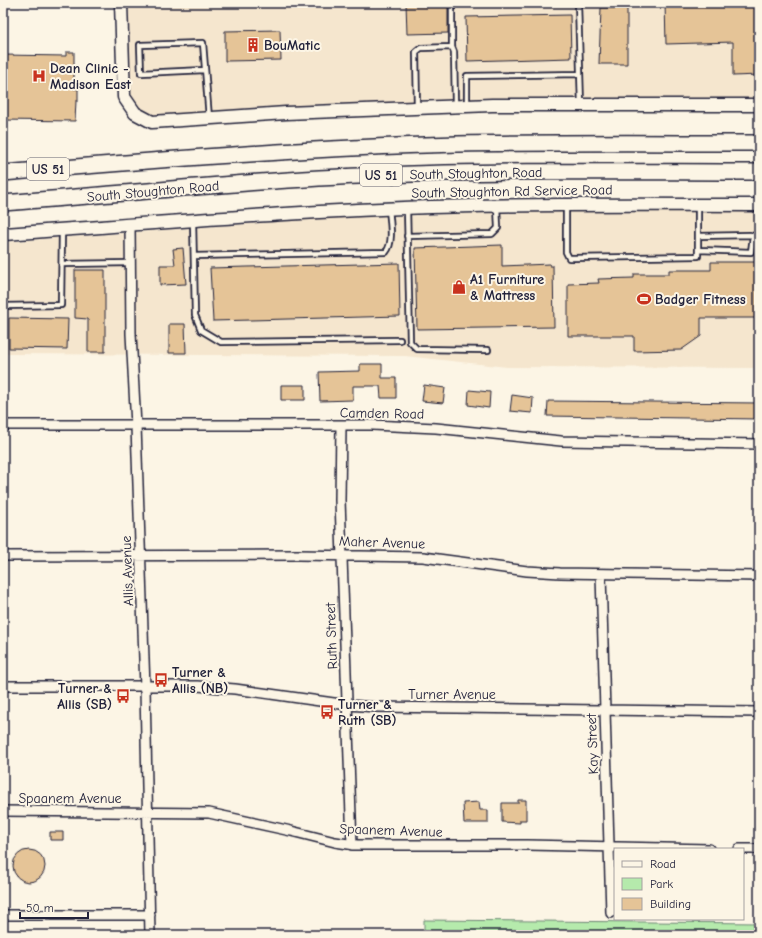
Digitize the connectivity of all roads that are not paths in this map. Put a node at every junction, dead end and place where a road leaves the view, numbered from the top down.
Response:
1 (120, 3) edge
2 (452, 3) edge
3 (578, 3) edge
4 (452, 47) junction
5 (204, 70) junction
6 (580, 74) junction
7 (759, 104) edge
8 (581, 105) junction
9 (461, 106) junction
10 (417, 108) junction
11 (209, 119) junction
12 (759, 143) edge
13 (94, 165) junction
14 (759, 172) edge
15 (3, 173) edge
16 (3, 181) edge
17 (3, 203) edge
18 (566, 204) junction
19 (497, 205) junction
20 (698, 205) junction
21 (759, 205) edge
22 (407, 208) junction
23 (389, 209) junction
24 (193, 221) junction
25 (130, 225) junction
26 (62, 230) junction
27 (3, 234) edge
28 (407, 236) junction
29 (699, 236) junction
30 (699, 250) junction
31 (194, 256) junction
32 (131, 263) junction
33 (62, 264) junction
34 (3, 306) edge
35 (400, 340) dead end
36 (488, 350) dead end
37 (3, 425) edge
38 (136, 426) junction
39 (340, 426) junction
40 (759, 444) edge
41 (342, 555) junction
42 (3, 556) edge
43 (140, 556) junction
44 (601, 575) junction
45 (759, 576) edge
46 (3, 686) edge
47 (145, 688) junction
48 (348, 706) junction
49 (605, 710) junction
50 (759, 712) edge
51 (3, 811) edge
52 (147, 813) junction
53 (352, 845) junction
54 (608, 848) junction
55 (614, 848) edge
56 (744, 849) edge
57 (759, 849) edge
58 (611, 913) dead end
59 (3, 915) edge
60 (150, 915) junction
61 (150, 935) edge

1 - 11 street
2 - 4 lane
3 - 6 lane
4 - 9 lane
4 - 10 lane
5 - 5 lane
5 - 11 lane
6 - 8 lane
6 - 9 lane
7 - 8 street
8 - 9 street
9 - 10 street
10 - 11 street
12 - 13 main road, South Stoughton Road / US 51
13 - 15 main road, South Stoughton Road / US 51
13 - 16 main road
14 - 17 main road, South Stoughton Road / US 51
18 - 19 street, South Stoughton Rd Service Road
18 - 20 street, South Stoughton Rd Service Road
18 - 30 lane
19 - 22 street, South Stoughton Rd Service Road
19 - 28 lane
20 - 21 street, South Stoughton Rd Service Road
20 - 29 lane
22 - 23 street, South Stoughton Rd Service Road
22 - 28 lane
23 - 24 street, South Stoughton Rd Service Road
23 - 31 lane
24 - 25 street, South Stoughton Rd Service Road
24 - 31 lane
25 - 26 street, South Stoughton Rd Service Road
25 - 32 street, Allis Avenue
26 - 27 street, South Stoughton Rd Service Road
26 - 33 lane
28 - 36 lane
29 - 30 lane
29 - 30 lane
31 - 35 lane
32 - 33 lane
32 - 38 street, Allis Avenue
33 - 34 lane
37 - 38 street, Camden Road
38 - 39 street, Camden Road
38 - 43 street, Allis Avenue
39 - 40 street, Camden Road
39 - 41 street, Ruth Street
41 - 43 street, Maher Avenue
41 - 44 street, Maher Avenue
41 - 48 street, Ruth Street
42 - 43 street, Maher Avenue
43 - 47 street, Allis Avenue
44 - 45 street, Maher Avenue
44 - 49 street, Kay Street
46 - 47 street, Turner Avenue
47 - 48 street, Turner Avenue
47 - 52 street, Allis Avenue
48 - 49 street, Turner Avenue
48 - 53 street, Ruth Street
49 - 50 street, Turner Avenue
49 - 54 street, Kay Street
51 - 52 street, Spaanem Avenue
52 - 53 street, Spaanem Avenue
52 - 60 street, Allis Avenue
53 - 54 street, Spaanem Avenue
54 - 55 street, Spaanem Avenue
54 - 58 street, Kay Street
56 - 57 street
59 - 60 street
60 - 61 street, Allis Avenue

